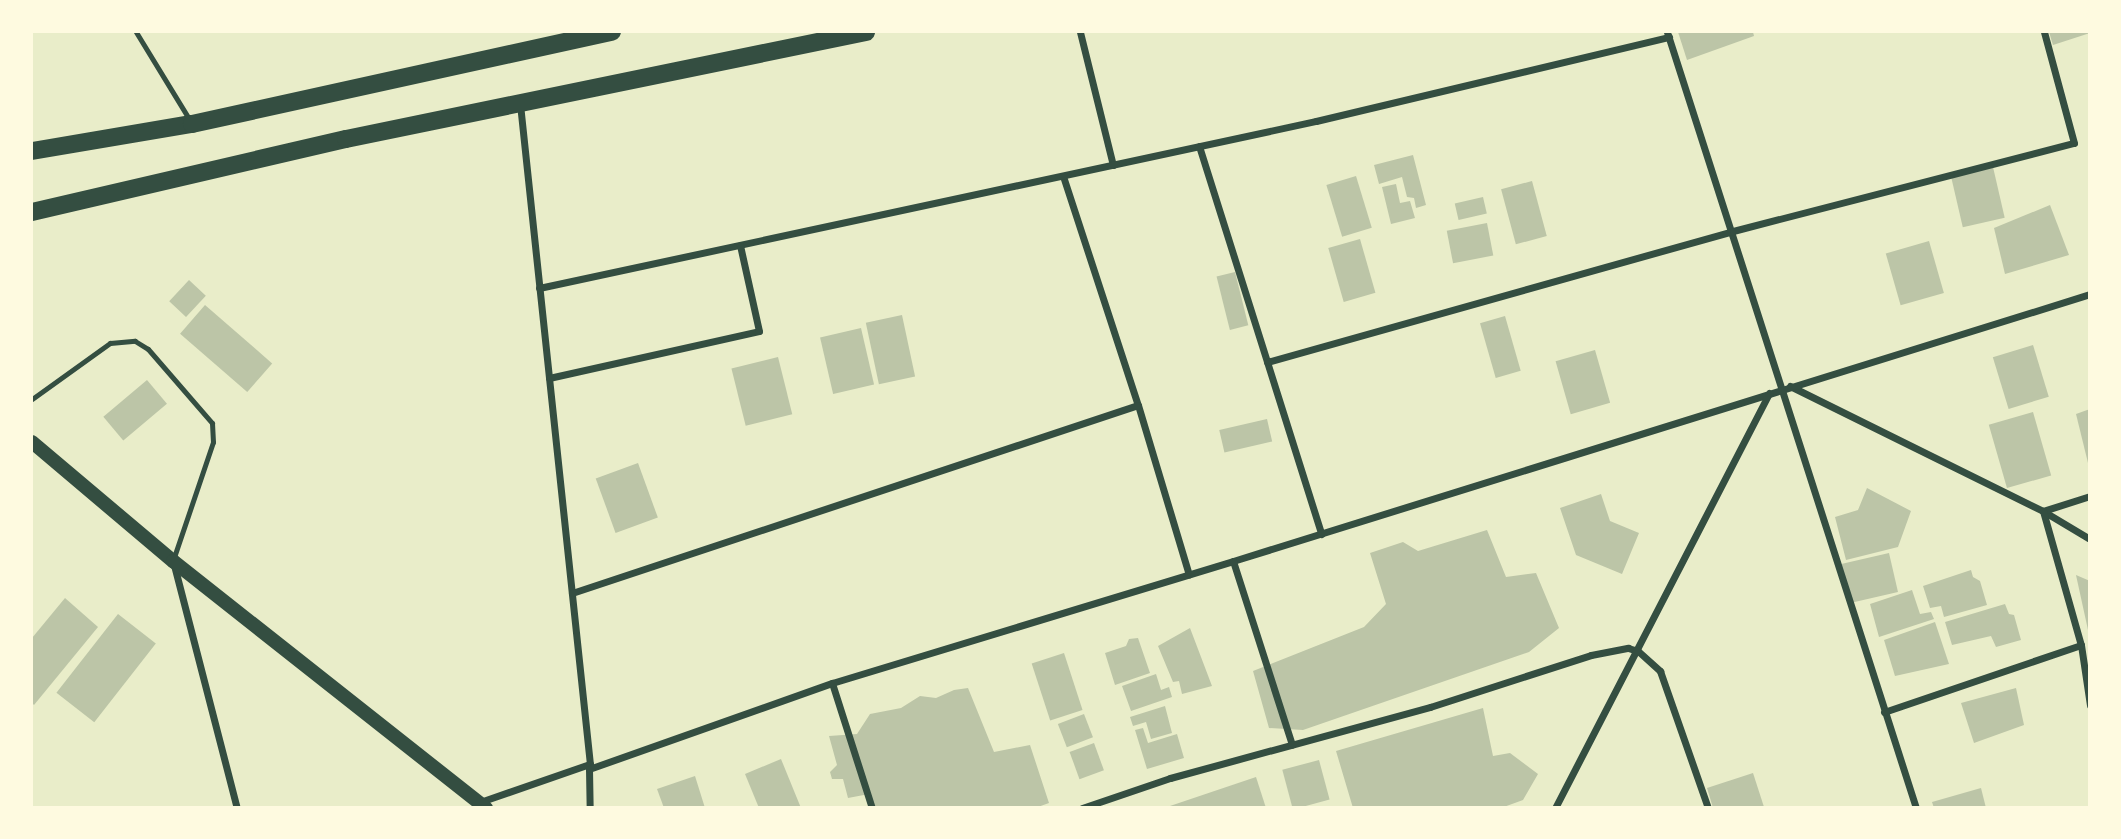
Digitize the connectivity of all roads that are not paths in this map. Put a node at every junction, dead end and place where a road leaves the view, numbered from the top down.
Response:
1 (136, 32) edge
2 (612, 32) edge
3 (866, 32) edge
4 (1080, 32) edge
5 (2044, 32) edge
6 (1668, 34) edge
7 (520, 104) junction
8 (192, 124) junction
9 (1199, 146) junction
10 (32, 151) edge
11 (1114, 164) junction
12 (1063, 176) junction
13 (32, 212) edge
14 (1733, 231) junction
15 (740, 245) junction
16 (540, 288) junction
17 (2090, 294) edge
18 (1267, 362) junction
19 (549, 378) junction
20 (1786, 388) junction
21 (1769, 393) junction
22 (32, 399) edge
23 (1138, 405) junction
24 (32, 442) edge
25 (2090, 496) edge
26 (2043, 511) junction
27 (1321, 534) junction
28 (2090, 539) edge
29 (173, 561) junction
30 (1233, 561) junction
31 (1189, 575) junction
32 (572, 593) junction
33 (2081, 645) junction
34 (1638, 651) junction
35 (832, 683) junction
36 (2090, 705) edge
37 (1884, 712) junction
38 (1292, 745) junction
39 (589, 766) junction
40 (1102, 804) edge
41 (483, 805) edge
42 (237, 807) edge
43 (590, 807) edge
44 (872, 807) edge
45 (1082, 807) edge
46 (1555, 807) edge
47 (1709, 807) edge
48 (1916, 807) edge

1 - 8 lane
2 - 8 main road
3 - 7 main road
4 - 11 street
5 - 14 street
6 - 9 street
6 - 14 street
7 - 13 main road
7 - 16 street
8 - 10 main road
9 - 11 street
9 - 18 street
11 - 12 street
12 - 15 street
12 - 23 street
14 - 18 street
14 - 20 street
15 - 16 street
15 - 19 street
16 - 19 street
17 - 20 street
18 - 27 street
19 - 32 street
20 - 21 street
20 - 26 street
20 - 37 street
21 - 27 street
21 - 34 street
22 - 29 lane
23 - 31 street
23 - 32 street
24 - 29 main road
25 - 26 street
26 - 28 street
26 - 33 street
27 - 30 street
29 - 41 main road
29 - 42 street
30 - 31 street
30 - 38 street
31 - 35 street
32 - 39 street
33 - 36 street
33 - 37 street
34 - 38 street
34 - 46 street
34 - 47 street
35 - 39 street
35 - 44 street
37 - 48 street
38 - 40 street
39 - 41 street
39 - 43 street
40 - 45 street

